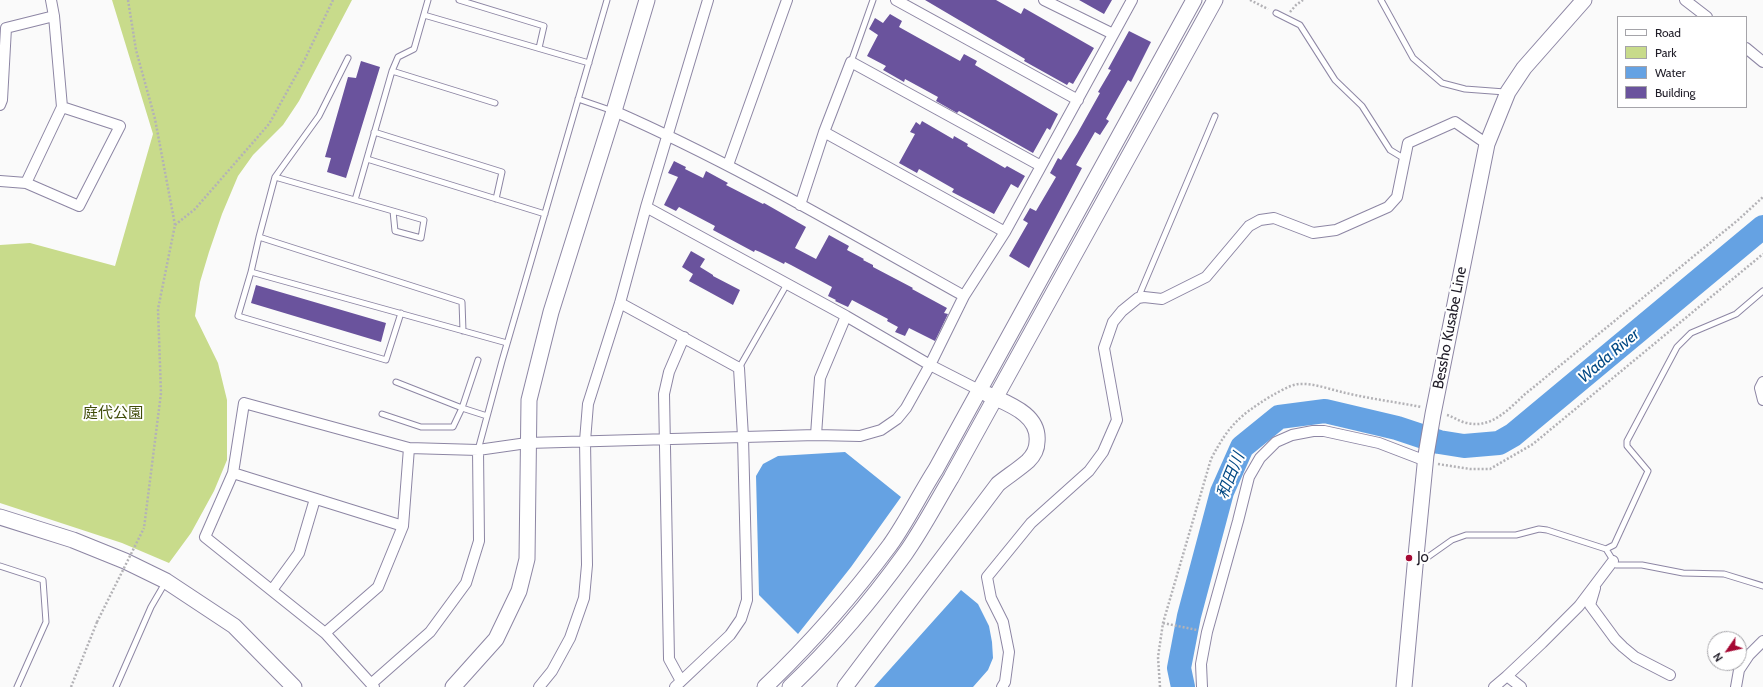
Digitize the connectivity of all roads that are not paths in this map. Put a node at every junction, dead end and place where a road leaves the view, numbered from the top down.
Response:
1 (51, 0) edge
2 (428, 0) edge
3 (459, 0) edge
4 (607, 0) edge
5 (647, 0) edge
6 (708, 0) edge
7 (786, 0) edge
8 (873, 0) edge
9 (896, 0) edge
10 (1044, 0) edge
11 (1132, 0) edge
12 (1194, 0) edge
13 (1215, 0) edge
14 (1381, 0) edge
15 (1584, 0) edge
16 (1685, 0) edge
17 (1276, 13) road end
18 (424, 14) junction
19 (54, 16) junction
20 (1706, 16) edge
21 (1112, 34) junction
22 (539, 48) junction
23 (1747, 49) edge
24 (348, 58) dead end
25 (851, 62) junction
26 (1763, 62) edge
27 (589, 63) junction
28 (392, 71) junction
29 (1508, 92) junction
30 (578, 99) junction
31 (1078, 100) junction
32 (495, 103) dead end
33 (0, 105) edge
34 (62, 107) junction
35 (614, 111) junction
36 (1214, 116) dead end
37 (374, 132) junction
38 (824, 132) junction
39 (669, 135) junction
40 (1487, 144) junction
41 (366, 159) junction
42 (1405, 159) junction
43 (728, 165) junction
44 (1041, 166) junction
45 (275, 177) junction
46 (0, 181) edge
47 (26, 183) junction
48 (496, 199) junction
49 (355, 200) junction
50 (800, 204) junction
51 (646, 207) junction
52 (394, 211) junction
53 (545, 214) junction
54 (1005, 232) junction
55 (260, 237) junction
56 (251, 272) junction
57 (787, 284) junction
58 (1763, 291) edge
59 (964, 296) junction
60 (1138, 298) junction
61 (620, 303) junction
62 (401, 313) junction
63 (846, 316) junction
64 (463, 330) junction
65 (684, 337) junction
66 (507, 343) junction
67 (478, 360) dead end
68 (930, 365) junction
69 (739, 368) junction
70 (396, 382) dead end
71 (1763, 382) edge
72 (978, 390) junction
73 (995, 398) junction
74 (1763, 400) edge
75 (462, 408) junction
76 (382, 414) dead end
77 (487, 416) junction
78 (816, 435) junction
79 (743, 437) junction
80 (665, 439) junction
81 (585, 440) junction
82 (527, 443) junction
83 (409, 448) junction
84 (478, 450) junction
85 (1426, 458) junction
86 (233, 473) junction
87 (315, 499) junction
88 (0, 517) edge
89 (403, 526) junction
90 (1606, 549) junction
91 (1613, 561) junction
92 (0, 566) edge
93 (1415, 566) junction
94 (166, 581) junction
95 (1596, 583) junction
96 (1763, 586) edge
97 (272, 590) junction
98 (325, 633) junction
99 (1763, 641) edge
100 (1670, 675) dead end
101 (1507, 676) junction
102 (678, 684) edge
103 (373, 685) edge
104 (17, 687) edge
105 (116, 687) edge
106 (294, 687) edge
107 (453, 687) edge
108 (539, 687) edge
109 (765, 687) edge
110 (790, 687) edge
111 (845, 687) edge
112 (1002, 687) edge
113 (1202, 687) edge
114 (1404, 687) edge
115 (1494, 687) edge
116 (1521, 687) edge
117 (1736, 687) edge

1 - 19 street
2 - 18 lane
3 - 22 lane
4 - 27 lane
5 - 35 street
6 - 39 street
7 - 43 street
8 - 25 lane
9 - 31 street
10 - 21 street
11 - 21 street
12 - 72 street
13 - 73 street
14 - 29 lane
15 - 29 street, Bessho Kusabe Line
16 - 20 street
17 - 42 lane
18 - 22 lane
18 - 28 lane
19 - 33 street
19 - 34 street
21 - 31 street
22 - 27 lane
23 - 26 street
24 - 45 lane
25 - 38 street
25 - 44 street
27 - 30 lane
28 - 32 lane
28 - 37 lane
29 - 40 street, Bessho Kusabe Line
30 - 35 lane
30 - 53 lane
31 - 44 street
34 - 47 street
34 - 47 street
35 - 39 street
35 - 82 street
36 - 60 lane
37 - 41 lane
37 - 48 lane
38 - 50 street
38 - 54 street
39 - 43 street
39 - 51 street
40 - 42 street
40 - 85 street, Bessho Kusabe Line
41 - 48 lane
41 - 49 lane
42 - 60 street
43 - 50 street
44 - 54 street
45 - 49 lane
45 - 55 lane
46 - 47 street
48 - 53 lane
49 - 52 lane
50 - 59 street
51 - 57 street
51 - 61 street
52 - 52 lane
53 - 66 lane
54 - 59 street
55 - 56 lane
55 - 64 lane
56 - 62 lane
56 - 62 lane
57 - 63 street
57 - 69 lane
58 - 90 lane
59 - 68 street
60 - 112 street
61 - 65 street
61 - 81 street
62 - 64 lane
63 - 68 street
63 - 78 street
64 - 66 lane
65 - 69 street
65 - 80 street
66 - 77 lane
67 - 75 lane
68 - 72 street
68 - 78 street
69 - 79 street
70 - 75 lane
71 - 74 street
72 - 73 street
72 - 109 street
73 - 110 street
73 - 111 street
75 - 76 lane
75 - 77 lane
77 - 84 lane
78 - 79 street
79 - 80 street
79 - 102 street
80 - 81 street
80 - 102 street
81 - 82 street
81 - 108 street
82 - 84 street
82 - 107 street
83 - 84 street
83 - 86 street
83 - 89 street
84 - 103 street
85 - 93 street, Bessho Kusabe Line
85 - 113 street
86 - 87 street
86 - 97 street
87 - 89 street
87 - 97 street
88 - 94 street
89 - 98 street
90 - 91 lane
90 - 93 lane
91 - 95 street
91 - 96 lane
92 - 104 lane
93 - 114 street, Bessho Kusabe Line
94 - 105 lane
94 - 106 street
95 - 100 street
95 - 101 street
97 - 98 street
98 - 103 street
99 - 117 street
101 - 115 street
101 - 116 street

